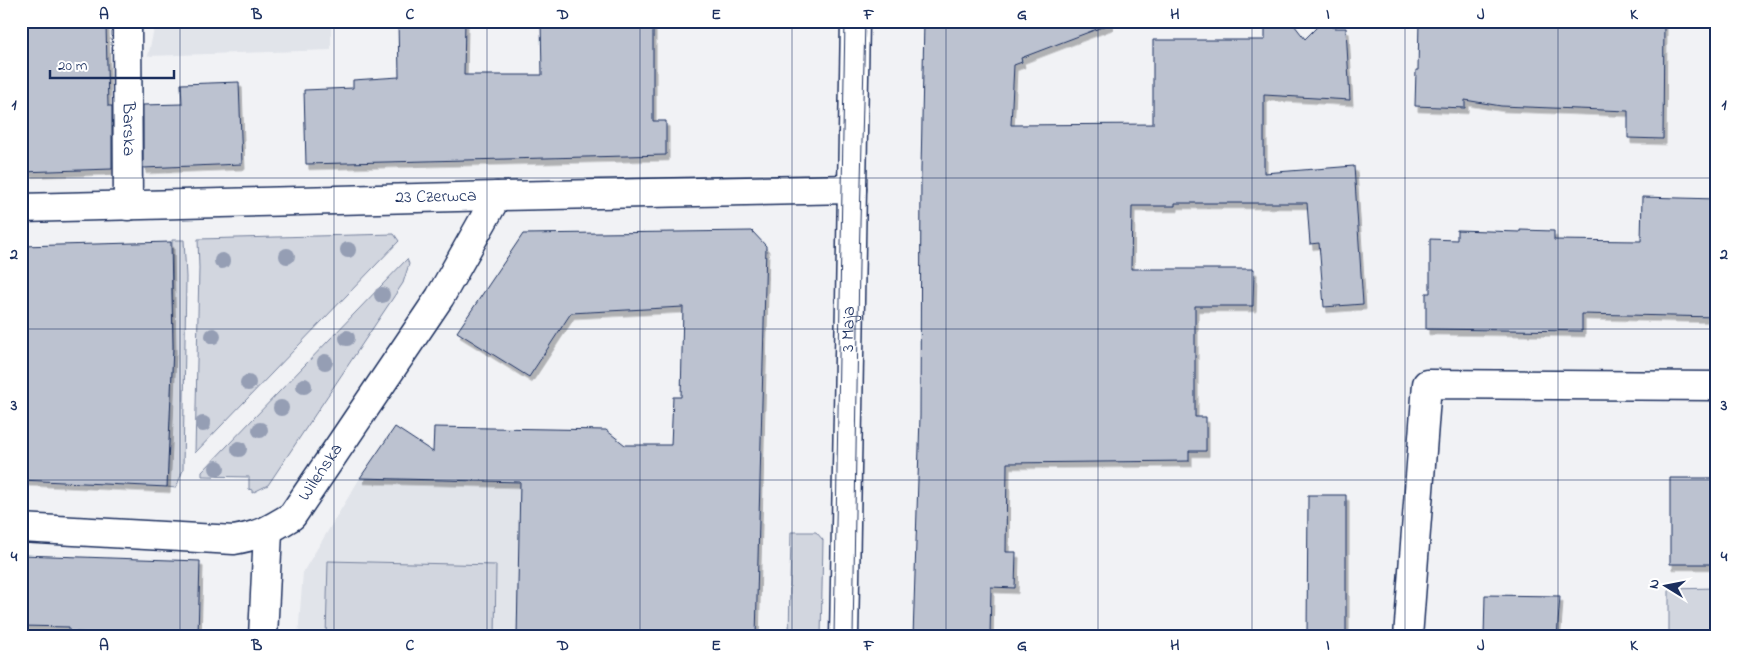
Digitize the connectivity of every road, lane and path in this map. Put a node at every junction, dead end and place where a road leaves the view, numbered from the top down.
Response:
1 (127, 21) edge
2 (855, 21) edge
3 (852, 189) junction
4 (497, 196) junction
5 (128, 206) junction
6 (21, 208) edge
7 (1717, 386) edge
8 (21, 528) edge
9 (268, 531) junction
10 (262, 637) edge
11 (844, 637) edge
12 (1408, 637) edge

1 - 5 street, Barska
2 - 3 street, 3 Maja
3 - 4 street, 23 Czerwca
3 - 11 street, 3 Maja
4 - 5 street, 23 Czerwca
4 - 9 street, Wileńska
5 - 6 street, 23 Czerwca
7 - 12 street
8 - 9 street, Wileńska
9 - 10 street

